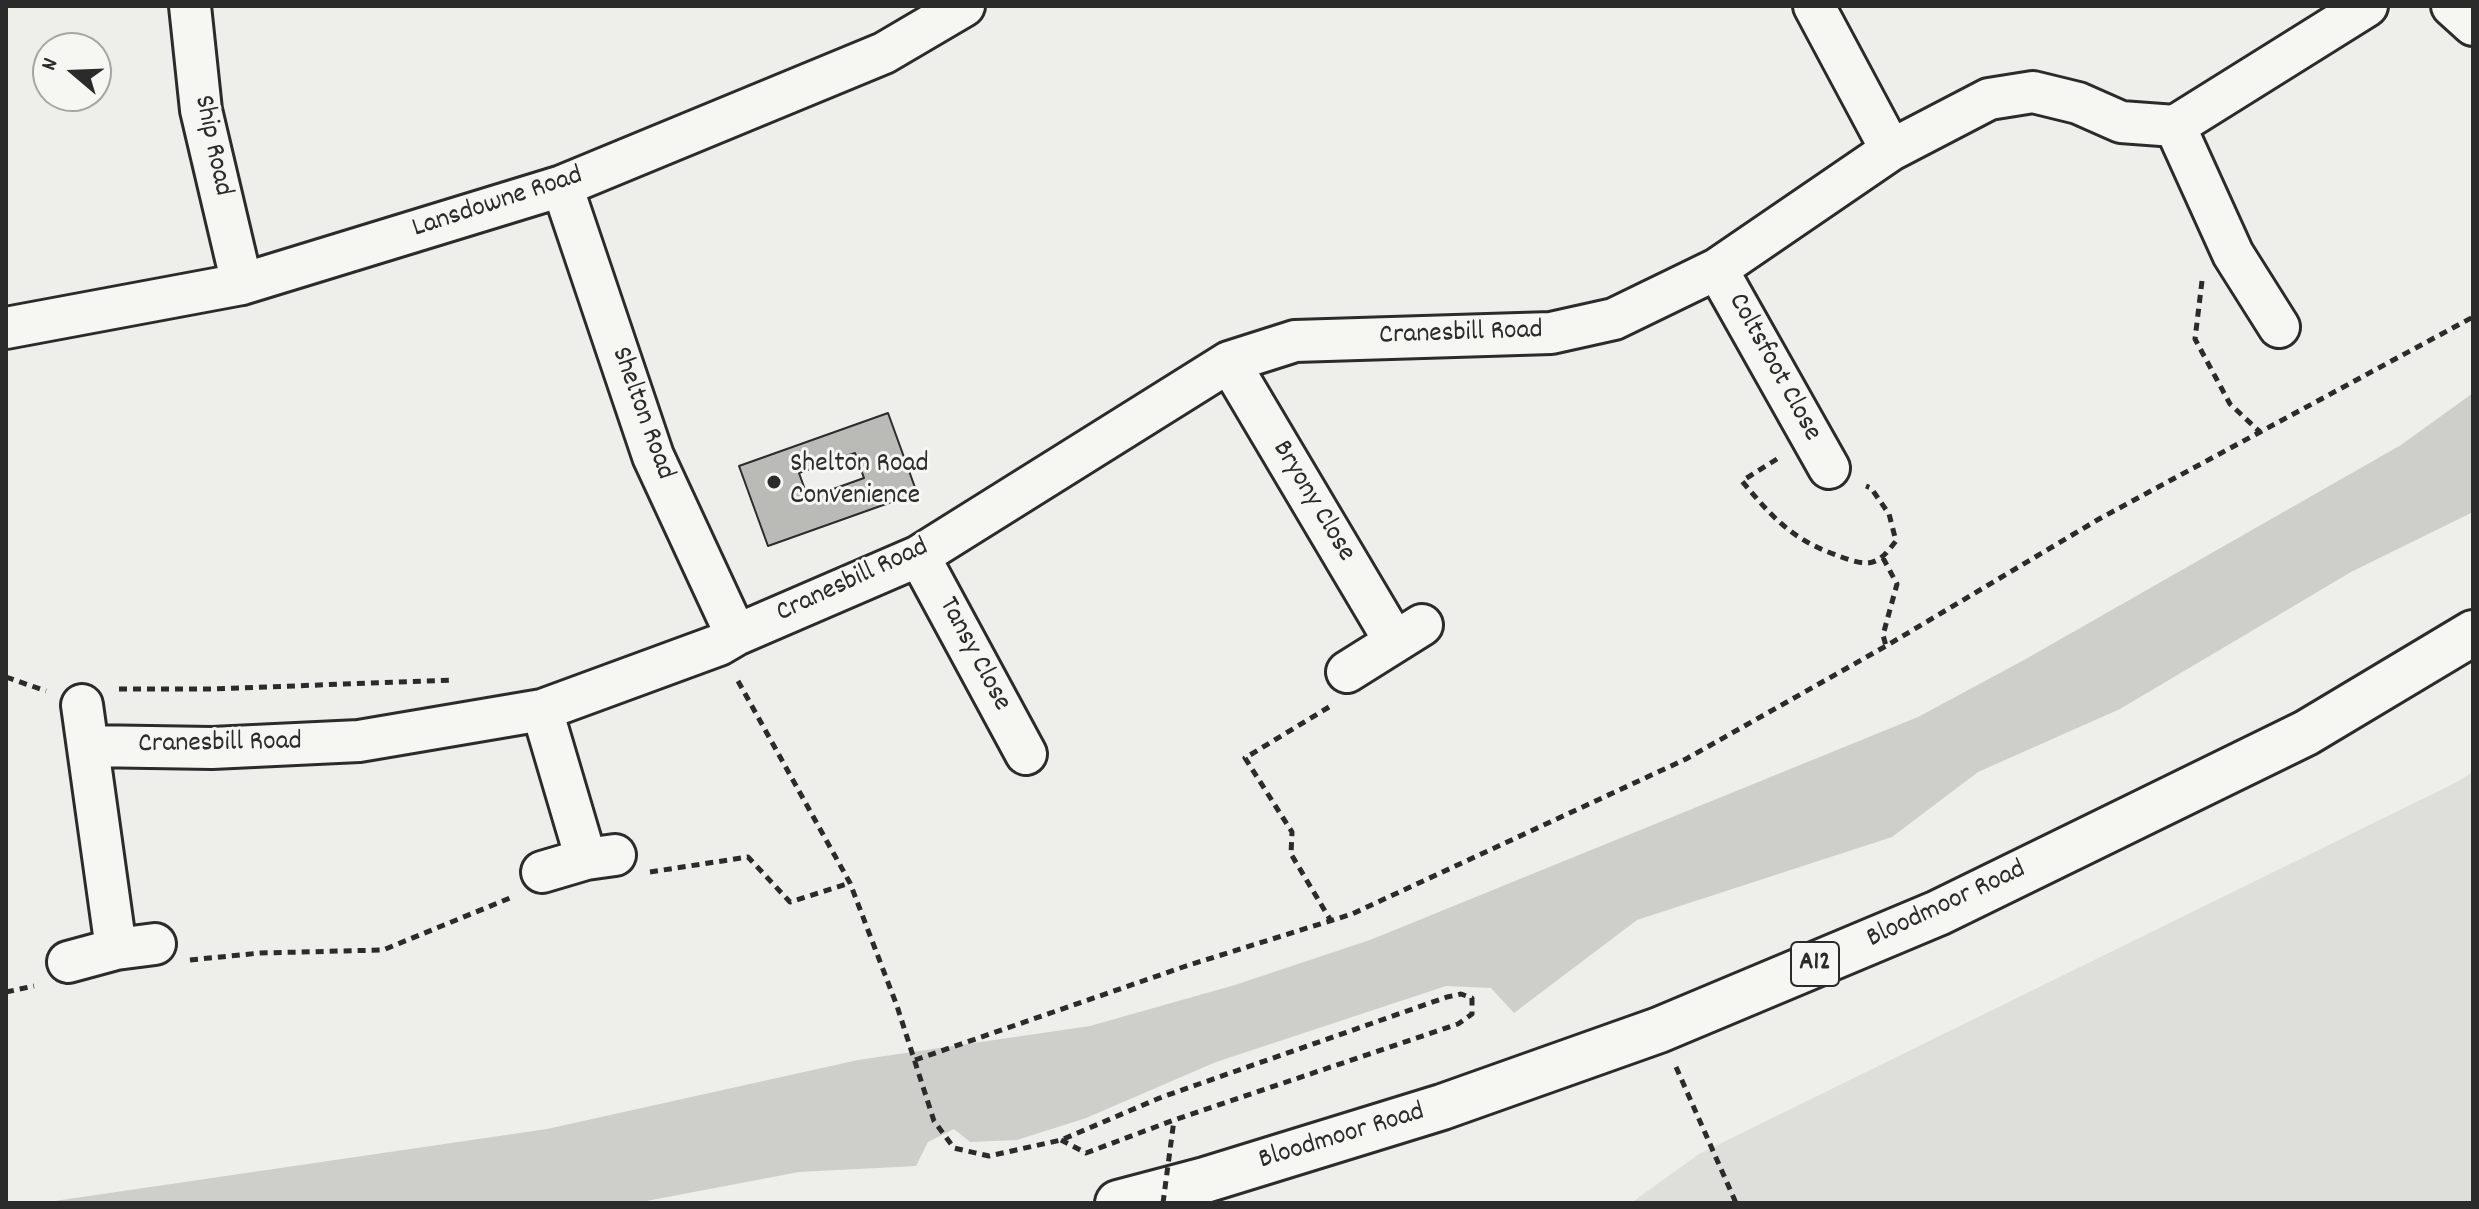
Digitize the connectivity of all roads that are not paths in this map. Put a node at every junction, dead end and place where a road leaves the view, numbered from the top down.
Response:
1 (190, 6) edge
2 (964, 6) edge
3 (1814, 6) edge
4 (2367, 6) edge
5 (2452, 6) edge
6 (2473, 25) edge
7 (2175, 126) junction
8 (1891, 150) junction
9 (562, 186) junction
10 (1717, 269) junction
11 (242, 284) junction
12 (2279, 327) dead end
13 (6, 328) edge
14 (1229, 362) junction
15 (1829, 468) dead end
16 (919, 556) junction
17 (2473, 633) edge
18 (735, 654) junction
19 (1347, 672) road end
20 (82, 696) road end
21 (542, 710) junction
22 (88, 746) junction
23 (1026, 754) dead end
24 (542, 872) road end
25 (116, 949) junction
26 (170, 952) road end
27 (68, 962) dead end
28 (1118, 1203) edge

1 - 11 street, Ship Road
2 - 9 street, Lansdowne Road
3 - 8 street
4 - 7 street
5 - 6 street
7 - 8 street, Cranesbill Road
7 - 12 street
8 - 10 street, Cranesbill Road
9 - 11 street, Lansdowne Road
9 - 18 street, Shelton Road
10 - 14 street, Cranesbill Road
10 - 15 street, Coltsfoot Close
11 - 13 street, Lansdowne Road
14 - 16 street, Cranesbill Road
14 - 19 street, Bryony Close
16 - 18 street, Cranesbill Road
16 - 23 street, Tansy Close
17 - 28 highway, Bloodmoor Road / A12
18 - 21 street, Cranesbill Road
20 - 22 street
21 - 22 street, Cranesbill Road
21 - 24 street
22 - 25 street
25 - 26 street
25 - 27 street

